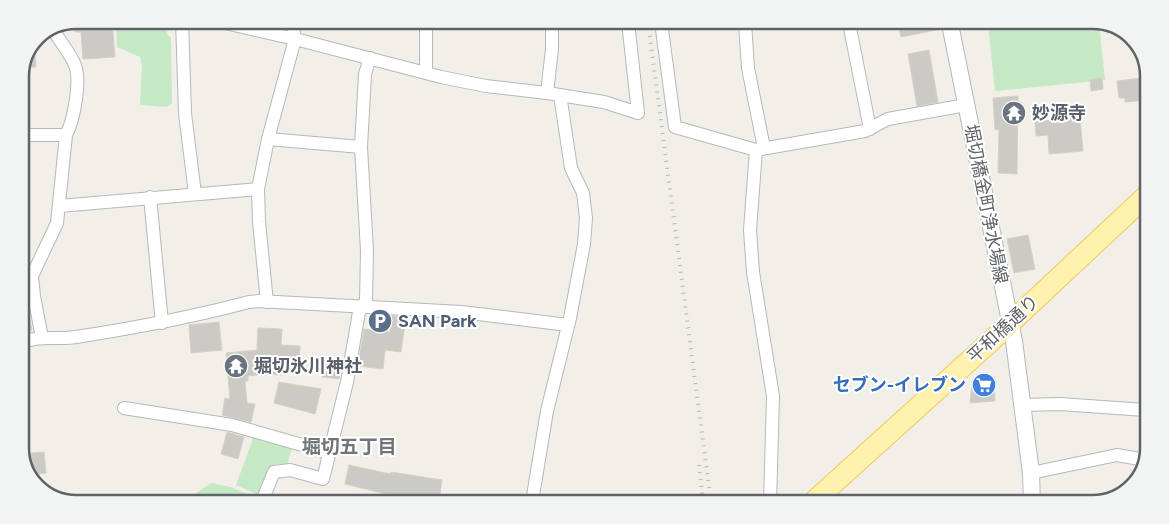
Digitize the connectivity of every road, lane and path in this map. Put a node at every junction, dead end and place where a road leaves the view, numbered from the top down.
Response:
1 (182, 29) edge
2 (254, 29) edge
3 (293, 29) edge
4 (426, 29) edge
5 (552, 29) edge
6 (629, 29) edge
7 (662, 29) edge
8 (745, 29) edge
9 (850, 29) edge
10 (951, 29) edge
11 (55, 33) edge
12 (295, 38) junction
13 (370, 58) junction
14 (426, 73) junction
15 (554, 94) junction
16 (966, 105) junction
17 (870, 129) junction
18 (29, 135) edge
19 (66, 135) junction
20 (268, 139) junction
21 (361, 147) junction
22 (760, 149) junction
23 (258, 189) junction
24 (195, 194) junction
25 (150, 197) junction
26 (1140, 202) edge
27 (59, 206) junction
28 (267, 302) junction
29 (363, 307) junction
30 (162, 323) junction
31 (1010, 324) junction
32 (568, 325) junction
33 (42, 338) junction
34 (29, 342) edge
35 (1022, 405) junction
36 (124, 408) dead end
37 (1140, 410) edge
38 (330, 453) junction
39 (1139, 459) edge
40 (1031, 473) junction
41 (264, 495) edge
42 (533, 495) edge
43 (770, 495) edge
44 (821, 495) edge
45 (1032, 495) edge

1 - 24 street
2 - 12 street
3 - 12 street
4 - 14 street
5 - 15 street
6 - 15 street
7 - 22 street
8 - 22 street
9 - 17 street
10 - 16 street, 堀切橋金町浄水場線
11 - 19 street
12 - 13 street
12 - 20 street
13 - 14 street
13 - 21 street
14 - 15 street
15 - 32 street
16 - 17 street
16 - 31 street, 堀切橋金町浄水場線
17 - 22 street
18 - 19 street
19 - 27 street
20 - 21 street
20 - 23 street
21 - 29 street
22 - 43 street
23 - 24 street
23 - 28 street
24 - 25 street
25 - 27 street
25 - 30 street
26 - 31 main road, 平和橋通り
27 - 33 street
28 - 29 street
28 - 30 street
29 - 32 street
29 - 38 street
30 - 33 street
31 - 35 street, 堀切橋金町浄水場線
31 - 44 main road, 平和橋通り
32 - 42 street
33 - 34 street
35 - 37 street
35 - 40 street, 堀切橋金町浄水場線
36 - 38 street
38 - 41 street
39 - 40 street
40 - 45 street, 堀切橋金町浄水場線

